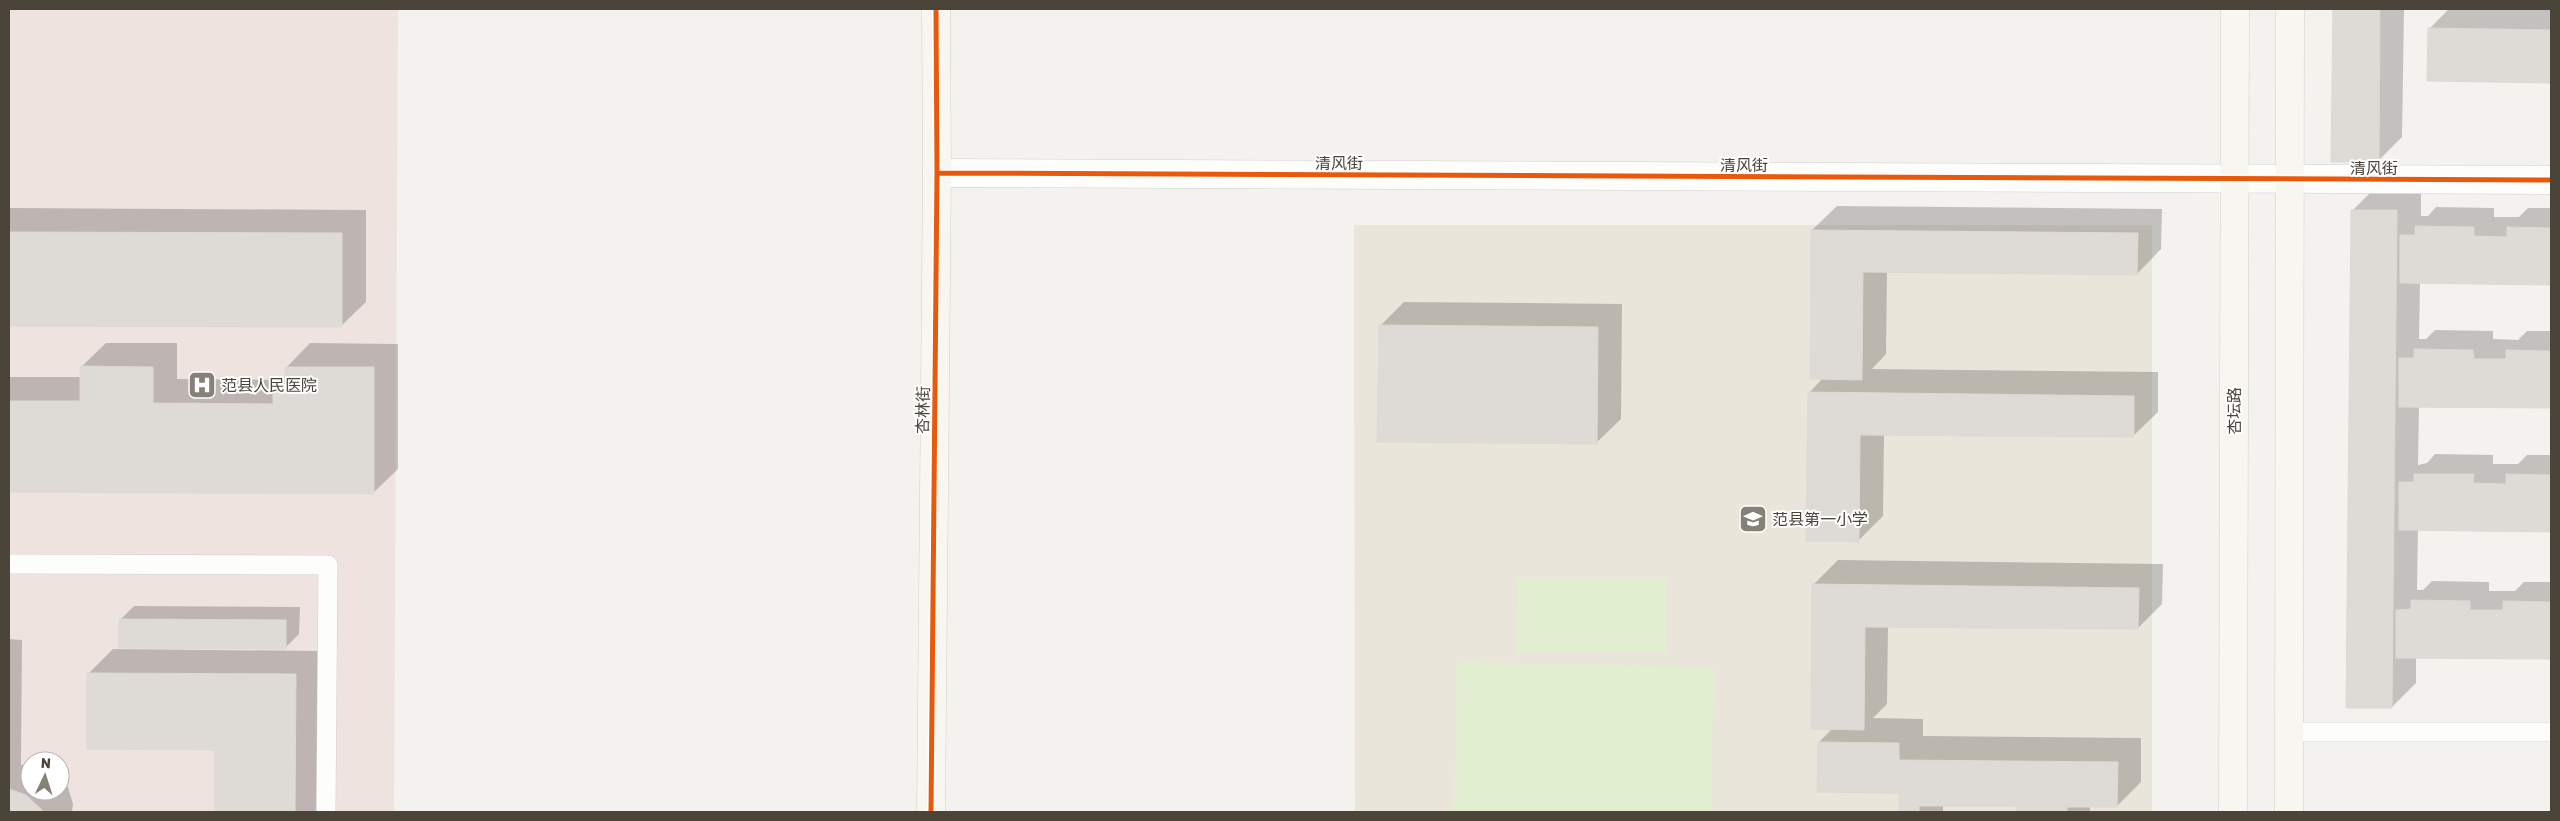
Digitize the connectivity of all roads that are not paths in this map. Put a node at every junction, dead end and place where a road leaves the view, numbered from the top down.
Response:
1 (936, 9) edge
2 (2235, 9) edge
3 (2290, 9) edge
4 (937, 173) junction
5 (2235, 180) junction
6 (2290, 180) junction
7 (2551, 180) edge
8 (9, 564) edge
9 (2290, 732) junction
10 (2551, 732) edge
11 (326, 812) edge
12 (931, 812) edge
13 (2233, 812) edge
14 (2289, 812) edge

1 - 4 street, 杏林街
2 - 5 street, 杏坛路
3 - 6 street
4 - 5 street, 清风街
4 - 12 street, 杏林街
5 - 6 street, 清风街
5 - 13 street, 杏坛路
6 - 7 street, 清风街
6 - 9 street
8 - 11 lane
9 - 10 lane
9 - 14 street

